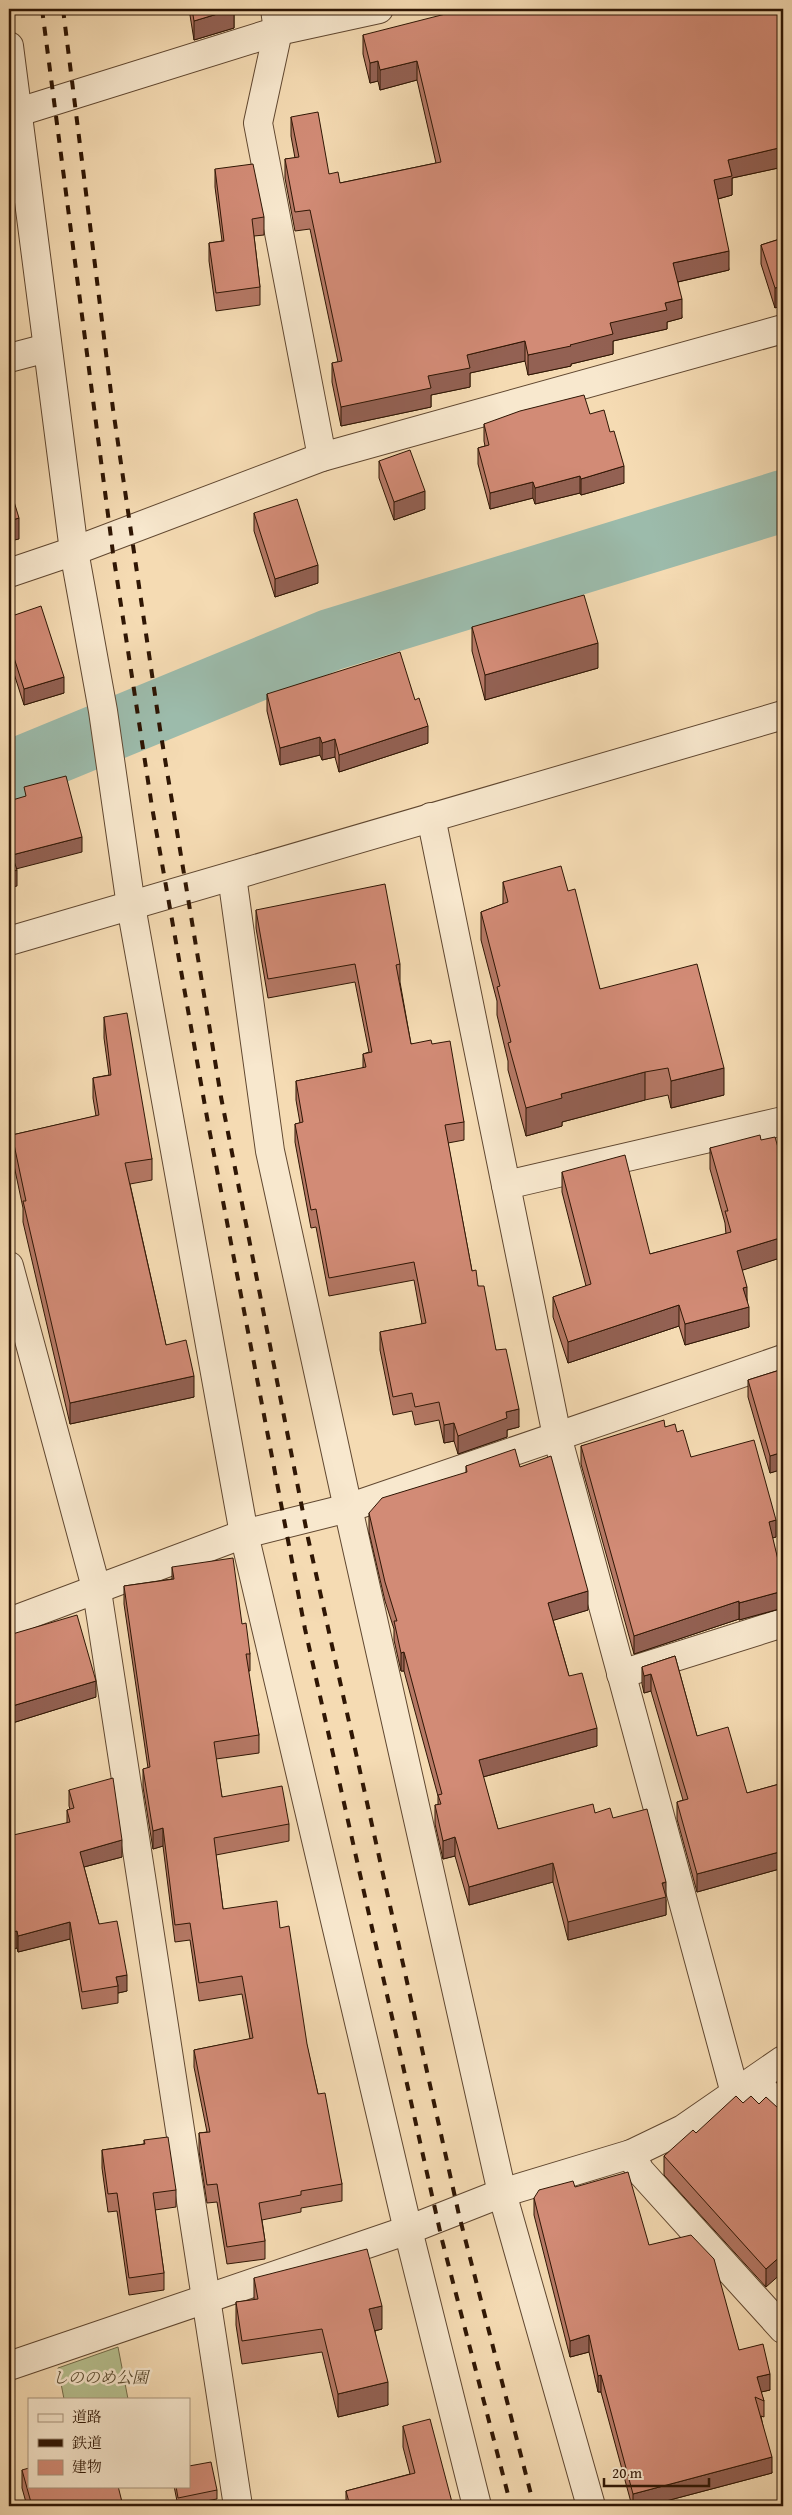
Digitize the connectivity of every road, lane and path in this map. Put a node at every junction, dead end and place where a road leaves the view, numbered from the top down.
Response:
1 (379, 9) edge
2 (276, 20) edge
3 (9, 46) edge
4 (12, 114) edge
5 (783, 329) edge
6 (47, 348) junction
7 (9, 358) edge
8 (322, 457) junction
9 (74, 551) junction
10 (9, 572) edge
11 (783, 715) edge
12 (432, 817) junction
13 (232, 876) junction
14 (132, 906) junction
15 (9, 941) edge
16 (783, 1121) edge
17 (506, 1185) junction
18 (9, 1266) edge
19 (783, 1359) edge
20 (558, 1436) junction
21 (348, 1508) junction
22 (244, 1534) junction
23 (97, 1590) junction
24 (9, 1622) edge
25 (783, 1623) edge
26 (621, 1674) junction
27 (783, 2060) edge
28 (745, 2087) junction
29 (783, 2112) edge
30 (631, 2154) junction
31 (502, 2194) junction
32 (408, 2230) junction
33 (208, 2297) junction
34 (783, 2329) edge
35 (9, 2366) edge
36 (238, 2506) edge
37 (477, 2506) edge
38 (591, 2506) edge

1 - 2 street
2 - 4 street
2 - 8 street
3 - 4 street
4 - 6 street
5 - 8 street
6 - 7 street
6 - 9 street
8 - 9 street
9 - 10 street
9 - 14 street
11 - 12 street
12 - 13 street
12 - 17 street
13 - 14 street
13 - 21 street
14 - 15 street
14 - 22 street
16 - 17 street
17 - 20 street
18 - 23 street
19 - 20 street
20 - 21 street
20 - 26 street
21 - 22 street
21 - 31 street
22 - 23 street
22 - 32 street
23 - 24 street
23 - 33 street
25 - 26 street
26 - 28 street
27 - 28 street
28 - 29 street
28 - 30 street
30 - 31 street
30 - 34 street
31 - 32 street
31 - 38 street
32 - 33 street
32 - 37 street
33 - 35 street
33 - 36 street

